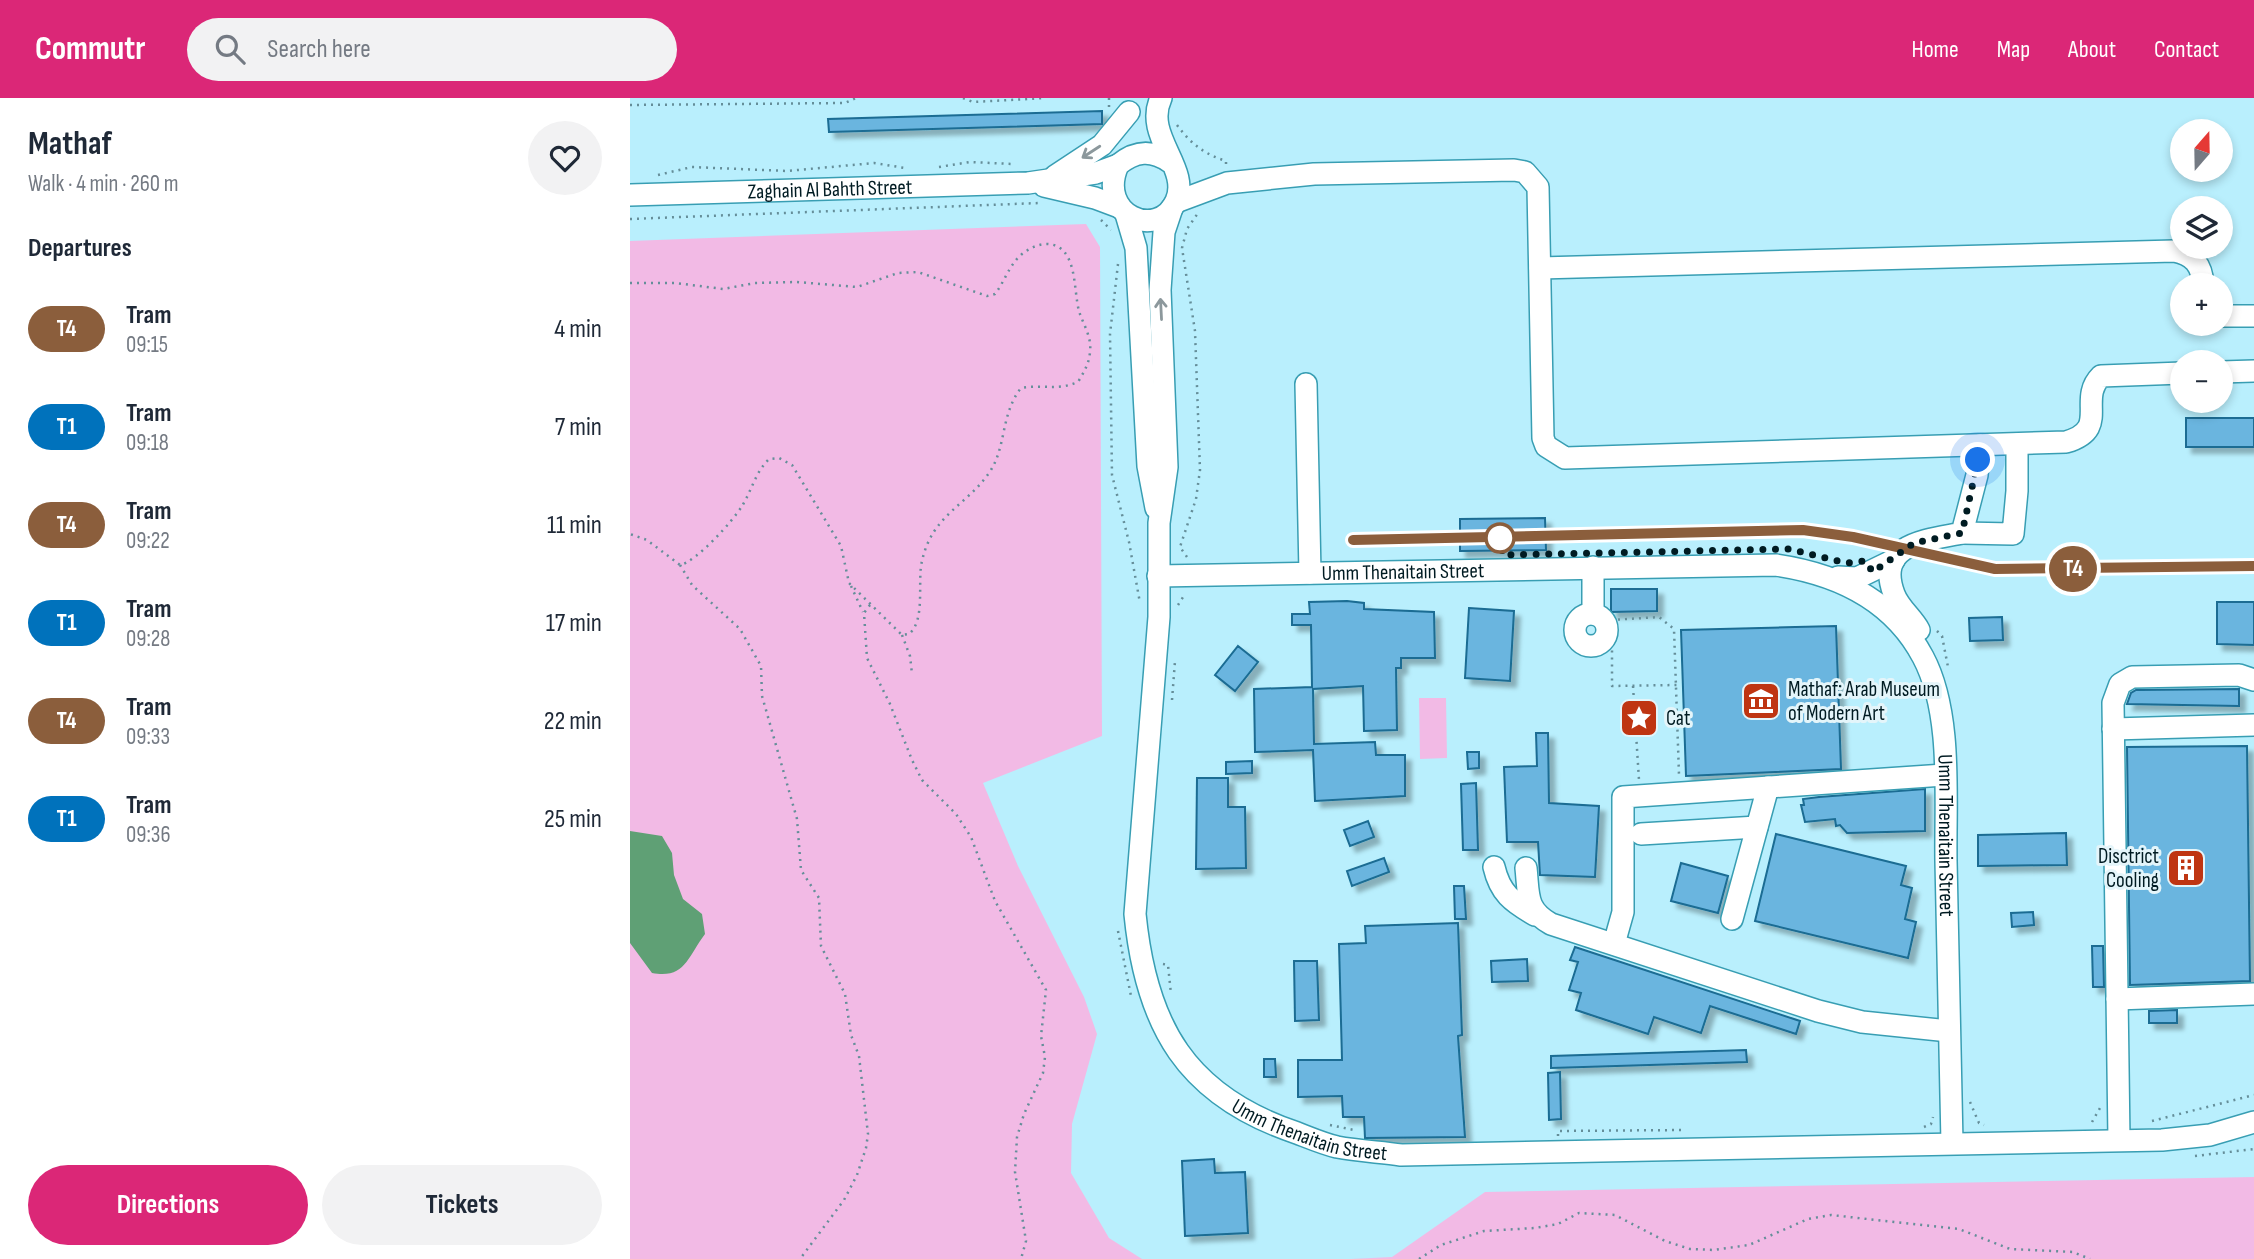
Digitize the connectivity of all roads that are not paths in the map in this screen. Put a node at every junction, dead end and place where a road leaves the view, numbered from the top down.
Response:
1 (1161, 98) edge
2 (1120, 107) edge
3 (1121, 162) junction
4 (1173, 167) junction
5 (1031, 176) junction
6 (1227, 183) junction
7 (630, 195) edge
8 (1174, 205) junction
9 (1123, 211) junction
10 (1539, 268) junction
11 (2203, 273) edge
12 (2233, 316) edge
13 (2254, 316) edge
14 (1153, 362) junction
15 (2254, 371) edge
16 (2233, 372) edge
17 (2170, 373) edge
18 (1306, 384) dead end
19 (1144, 406) junction
20 (1166, 410) junction
21 (1156, 435) junction
22 (2017, 444) junction
23 (1980, 445) junction
24 (1962, 533) junction
25 (1894, 560) junction
26 (1593, 567) junction
27 (1310, 573) junction
28 (1158, 576) junction
29 (1831, 577) junction
30 (1601, 624) road end
31 (1923, 656) junction
32 (2254, 680) edge
33 (2254, 725) edge
34 (2113, 729) junction
35 (1944, 775) junction
36 (1768, 787) junction
37 (1757, 827) junction
38 (1641, 834) dead end
39 (1494, 867) dead end
40 (1526, 868) dead end
41 (1535, 915) junction
42 (1732, 919) dead end
43 (1614, 944) junction
44 (2254, 994) edge
45 (2117, 999) junction
46 (1949, 1031) junction
47 (2252, 1124) edge
48 (2119, 1140) junction
49 (1951, 1143) junction

1 - 4 street
2 - 3 street
2 -> 5 street
3 - 4 street
3 - 5 street, Zaghain Al Bahth Street
3 - 9 street
4 - 6 street
4 - 8 street
5 - 7 street, Zaghain Al Bahth Street
5 - 9 street, Zaghain Al Bahth Street
6 - 8 street
6 - 10 street
8 - 9 street
14 -> 8 street, Umm Thenaitain Street
9 - 14 street, Umm Thenaitain Street
10 - 11 street
10 - 23 street
12 - 13 street
14 - 19 street, Umm Thenaitain Street
14 - 20 street, Umm Thenaitain Street
15 - 16 street
17 - 22 street
18 - 27 street
19 - 20 street
19 - 21 street, Umm Thenaitain Street
20 - 21 street, Umm Thenaitain Street
21 - 28 street, Umm Thenaitain Street
22 - 23 street
22 - 24 street
23 - 24 street
24 - 25 street
25 - 29 street
25 - 31 street
26 - 27 street, Umm Thenaitain Street
26 - 29 street, Umm Thenaitain Street
26 - 30 street
27 - 28 street, Umm Thenaitain Street
28 - 49 street, Umm Thenaitain Street
29 - 31 street, Umm Thenaitain Street
31 - 35 street, Umm Thenaitain Street
32 - 34 street
33 - 34 street
34 - 45 street
35 - 36 street
35 - 46 street, Umm Thenaitain Street
36 - 37 street
36 - 43 street
37 - 38 street
37 - 42 street
39 - 41 street
40 - 41 street
41 - 43 street
43 - 46 street
44 - 45 street
45 - 48 street
46 - 49 street, Umm Thenaitain Street
47 - 48 street, Umm Thenaitain Street
48 - 49 street, Umm Thenaitain Street

